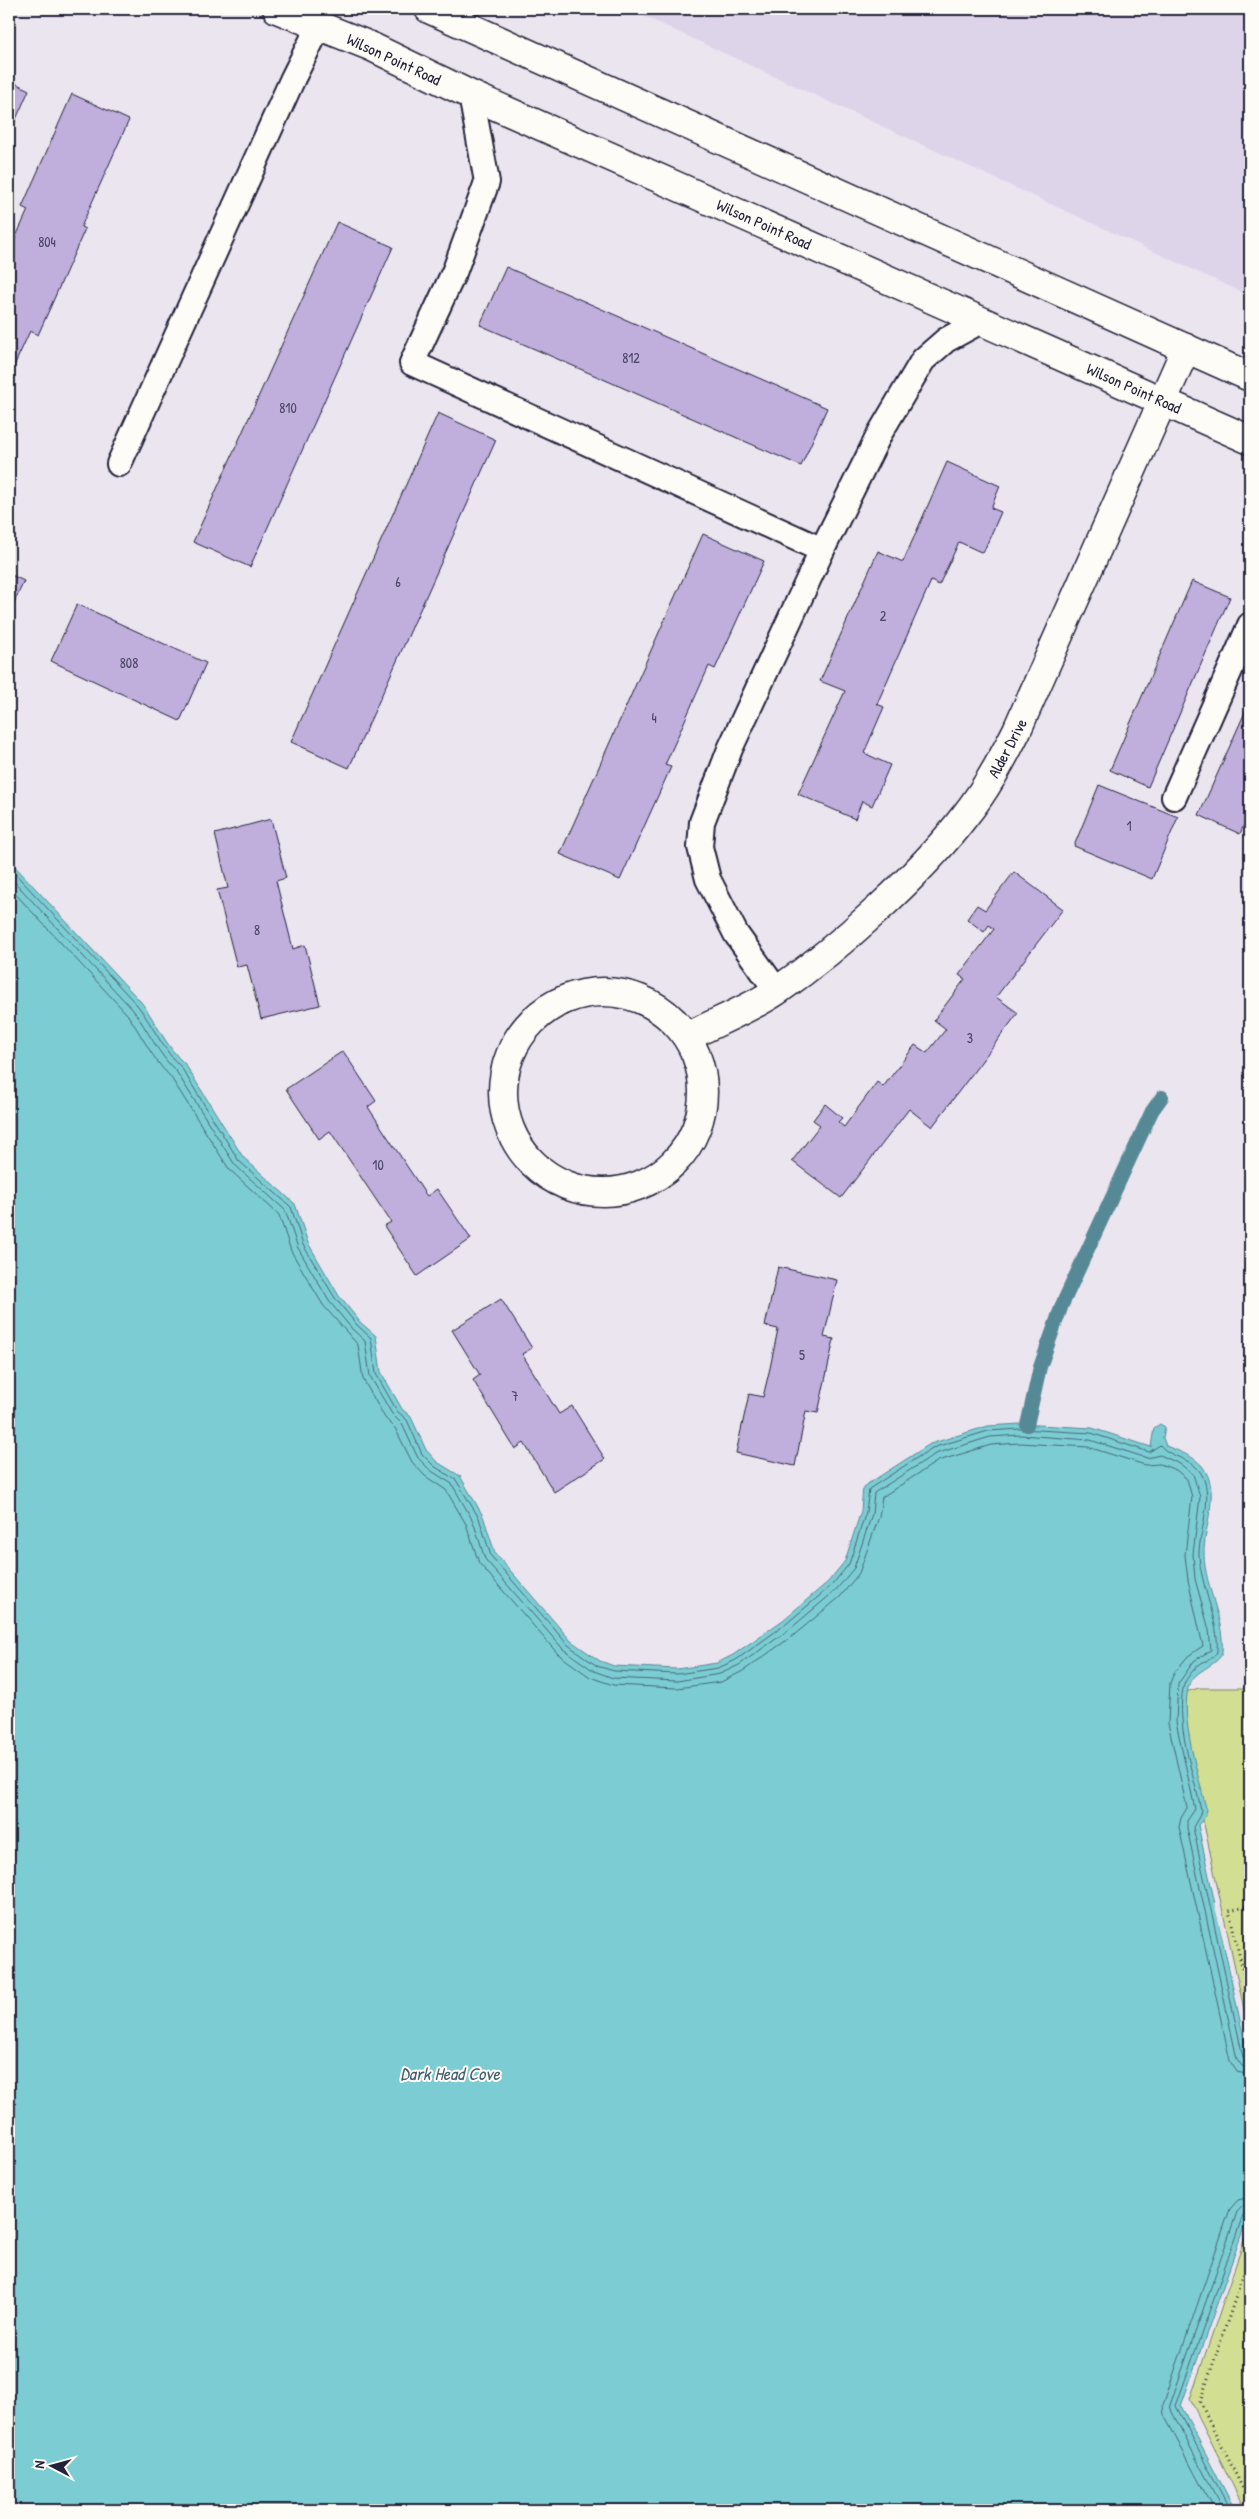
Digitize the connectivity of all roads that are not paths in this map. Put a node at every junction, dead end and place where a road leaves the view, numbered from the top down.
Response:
1 (277, 9) edge
2 (429, 9) edge
3 (319, 26) junction
4 (471, 95) junction
5 (981, 320) junction
6 (1186, 348) junction
7 (1250, 377) edge
8 (1163, 401) junction
9 (1250, 440) edge
10 (119, 464) dead end
11 (822, 550) junction
12 (1250, 624) edge
13 (1174, 797) dead end
14 (777, 991) junction
15 (687, 1037) junction

1 - 3 street, Wilson Point Road
2 - 6 street
3 - 4 street, Wilson Point Road
3 - 10 lane
4 - 5 street, Wilson Point Road
4 - 11 lane
5 - 8 street, Wilson Point Road
5 - 11 lane
6 - 7 street
6 - 8 street, Alder Drive
8 - 9 street, Wilson Point Road
8 - 14 street, Alder Drive
11 - 14 lane
12 - 13 lane
14 - 15 street, Alder Drive
15 - 15 street

